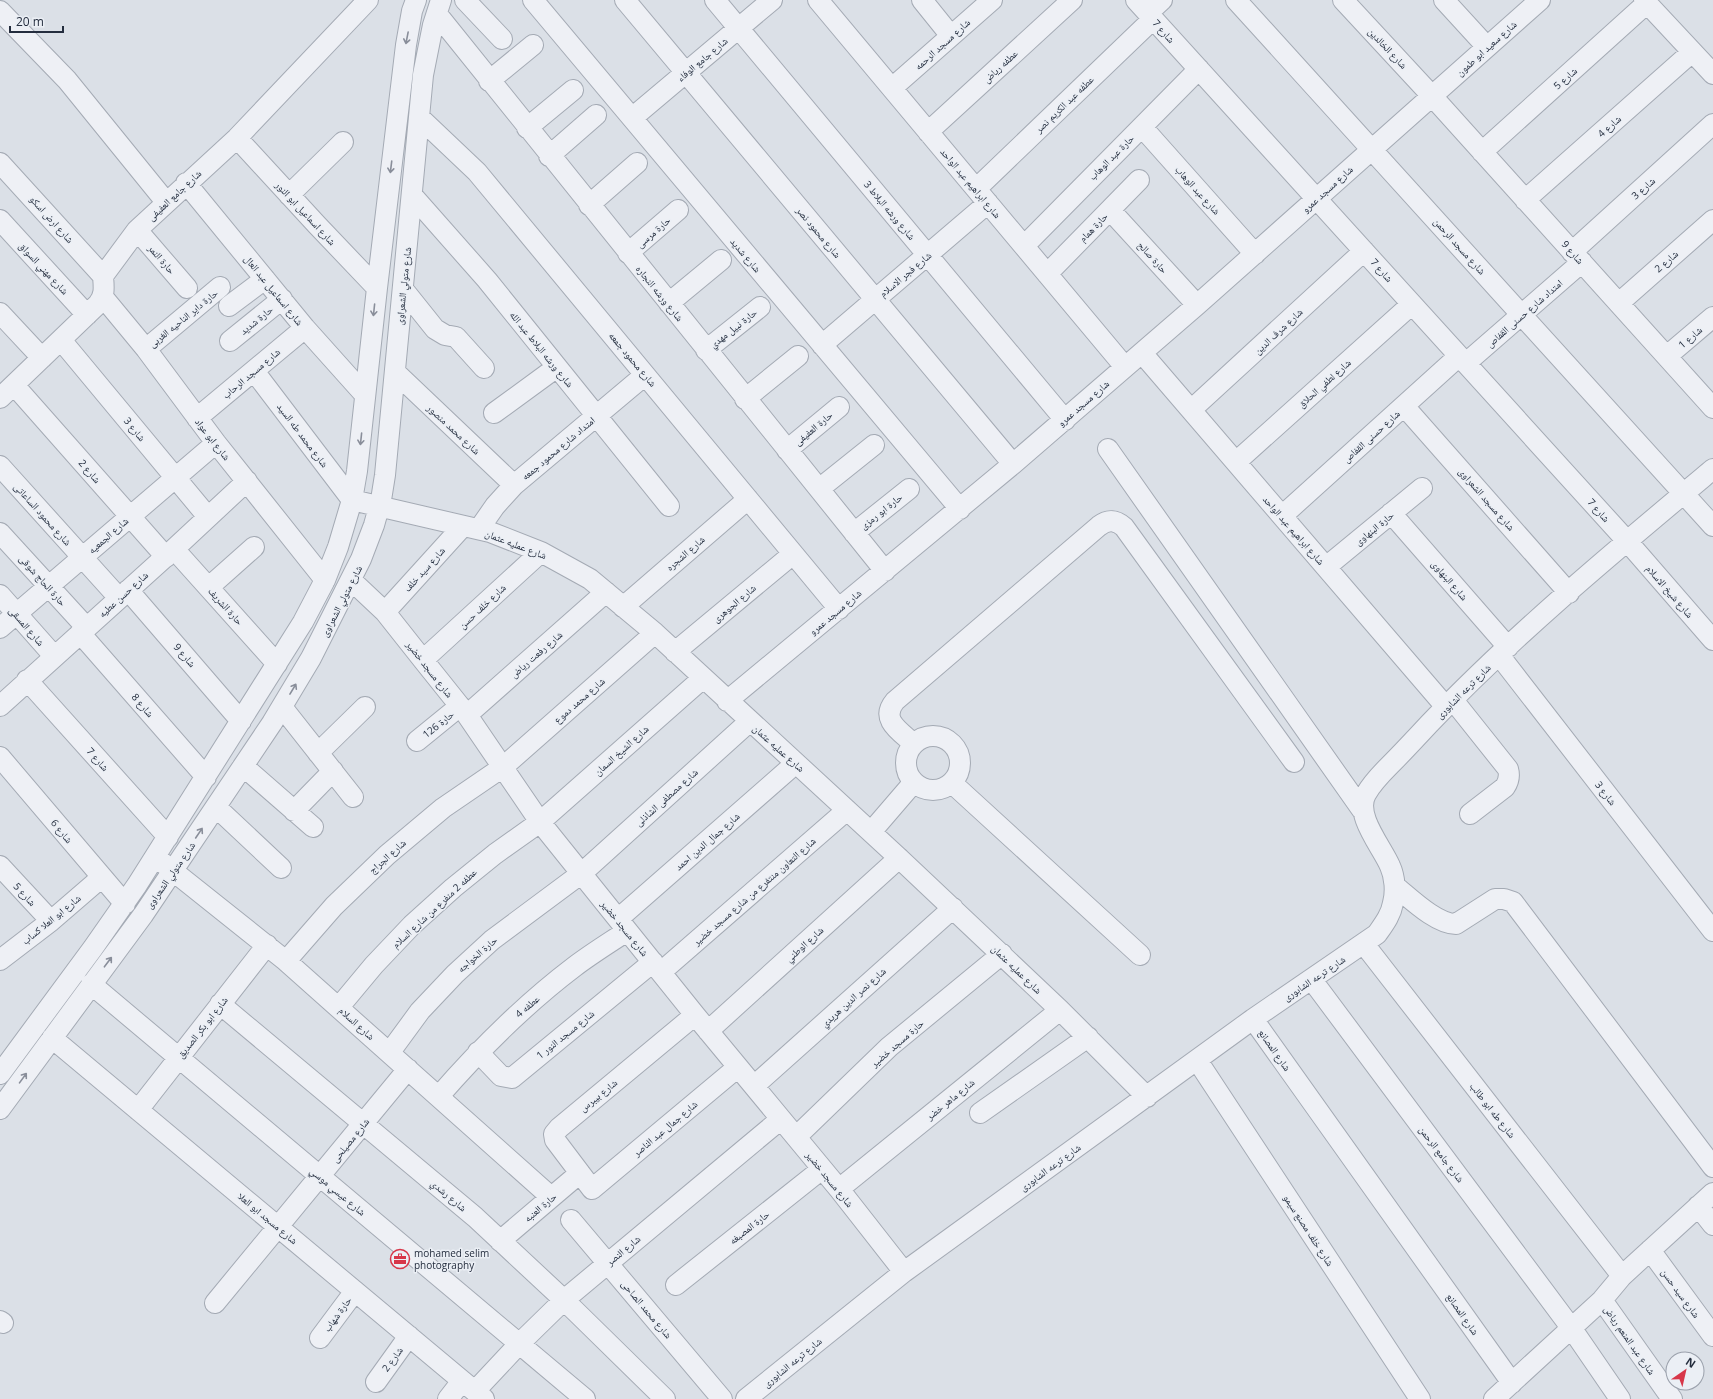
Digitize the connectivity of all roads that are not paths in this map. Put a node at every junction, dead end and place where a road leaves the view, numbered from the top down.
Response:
1 (368, 0) edge
2 (416, 0) edge
3 (465, 0) edge
4 (533, 0) edge
5 (625, 0) edge
6 (715, 0) edge
7 (772, 0) edge
8 (818, 0) edge
9 (922, 0) edge
10 (992, 0) edge
11 (1072, 0) edge
12 (1236, 0) edge
13 (1343, 0) edge
14 (1444, 0) edge
15 (1540, 0) edge
16 (1646, 2) edge
17 (439, 7) edge
18 (1150, 8) edge
19 (0, 11) edge
20 (738, 28) junction
21 (951, 36) junction
22 (502, 38) dead end
23 (533, 45) dead end
24 (1488, 47) junction
25 (1692, 52) junction
26 (1199, 69) junction
27 (686, 72) junction
28 (1713, 74) edge
29 (489, 81) junction
30 (892, 88) junction
31 (573, 90) dead end
32 (1432, 96) junction
33 (596, 115) dead end
34 (419, 117) junction
35 (632, 118) junction
36 (1713, 124) edge
37 (1142, 127) junction
38 (527, 128) junction
39 (928, 132) junction
40 (237, 138) junction
41 (343, 142) dead end
42 (1372, 150) junction
43 (1482, 152) junction
44 (549, 156) junction
45 (0, 163) edge
46 (637, 163) dead end
47 (1139, 180) dead end
48 (186, 183) junction
49 (289, 195) junction
50 (412, 195) junction
51 (982, 196) junction
52 (1316, 199) junction
53 (1525, 200) junction
54 (166, 202) junction
55 (589, 205) junction
56 (678, 210) dead end
57 (1110, 210) junction
58 (0, 220) edge
59 (1713, 220) edge
60 (136, 230) junction
61 (1024, 246) junction
62 (1364, 251) junction
63 (628, 253) junction
64 (1255, 254) junction
65 (928, 255) junction
66 (1577, 257) junction
67 (721, 260) dead end
68 (1047, 274) junction
69 (102, 276) junction
70 (265, 279) junction
71 (220, 287) dead end
72 (187, 288) dead end
73 (377, 288) junction
74 (403, 289) junction
75 (103, 297) junction
76 (282, 299) junction
77 (876, 299) junction
78 (668, 303) junction
79 (1619, 303) junction
80 (1412, 304) junction
81 (1196, 305) junction
82 (229, 306) dead end
83 (760, 307) dead end
84 (0, 314) edge
85 (1522, 314) junction
86 (87, 315) junction
87 (1713, 317) edge
88 (306, 328) junction
89 (61, 340) junction
90 (230, 342) dead end
91 (822, 345) junction
92 (146, 349) junction
93 (706, 350) junction
94 (1142, 353) junction
95 (798, 356) dead end
96 (1667, 356) junction
97 (42, 358) junction
98 (1462, 359) junction
99 (556, 367) junction
100 (1125, 367) junction
101 (484, 368) dead end
102 (254, 371) junction
103 (394, 372) junction
104 (645, 375) junction
105 (7, 392) edge
106 (365, 395) junction
107 (745, 399) junction
108 (1404, 406) junction
109 (839, 407) dead end
110 (1713, 408) edge
111 (1191, 410) junction
112 (494, 413) dead end
113 (596, 416) junction
114 (197, 418) junction
115 (1065, 420) junction
116 (216, 443) junction
117 (874, 445) dead end
118 (1108, 449) dead end
119 (787, 450) junction
120 (1236, 462) junction
121 (1013, 464) junction
122 (0, 466) edge
123 (1713, 469) edge
124 (176, 478) junction
125 (247, 482) junction
126 (514, 485) junction
127 (1422, 488) dead end
128 (909, 489) dead end
129 (819, 490) junction
130 (1684, 493) junction
131 (748, 499) junction
132 (352, 500) junction
133 (379, 506) junction
134 (669, 506) dead end
135 (960, 509) junction
136 (1392, 513) junction
137 (130, 516) junction
138 (1282, 516) junction
139 (208, 518) junction
140 (1713, 526) edge
141 (471, 528) junction
142 (854, 532) junction
143 (0, 533) edge
144 (1627, 541) junction
145 (254, 547) dead end
146 (541, 552) junction
147 (170, 553) junction
148 (793, 554) junction
149 (82, 557) junction
150 (1326, 567) junction
151 (884, 571) junction
152 (325, 580) junction
153 (351, 580) junction
154 (49, 586) junction
155 (209, 588) junction
156 (606, 592) junction
157 (1569, 593) junction
158 (123, 594) junction
159 (0, 595) edge
160 (623, 607) junction
161 (839, 609) junction
162 (385, 612) junction
163 (16, 614) junction
164 (0, 628) edge
165 (83, 630) junction
166 (654, 633) junction
167 (1713, 640) edge
168 (1504, 651) junction
169 (675, 652) junction
170 (54, 656) junction
171 (423, 660) junction
172 (277, 664) junction
173 (703, 678) junction
174 (27, 680) junction
175 (727, 701) junction
176 (1450, 703) junction
177 (0, 706) edge
178 (282, 707) junction
179 (365, 707) dead end
180 (463, 711) junction
181 (241, 721) junction
182 (750, 721) junction
183 (417, 741) dead end
184 (914, 744) junction
185 (318, 753) junction
186 (0, 757) edge
187 (1294, 762) dead end
188 (796, 764) junction
189 (243, 766) junction
190 (503, 767) junction
191 (333, 771) junction
192 (206, 777) junction
193 (914, 782) junction
194 (952, 782) junction
195 (353, 797) dead end
196 (216, 807) junction
197 (847, 810) junction
198 (1362, 810) junction
199 (294, 811) junction
200 (1470, 814) dead end
201 (540, 822) junction
202 (313, 828) dead end
203 (871, 832) junction
204 (168, 837) junction
205 (156, 857) junction
206 (900, 858) junction
207 (0, 866) edge
208 (281, 868) dead end
209 (173, 871) junction
210 (582, 873) junction
211 (102, 877) junction
212 (1395, 886) junction
213 (125, 904) junction
214 (953, 908) junction
215 (50, 921) junction
216 (622, 925) junction
217 (1713, 931) edge
218 (1364, 944) junction
219 (267, 945) junction
220 (1002, 954) junction
221 (1140, 954) dead end
222 (0, 960) edge
223 (286, 961) junction
224 (657, 967) junction
225 (1312, 980) junction
226 (91, 984) junction
227 (220, 1004) junction
228 (339, 1007) junction
229 (1060, 1010) junction
230 (695, 1015) junction
231 (1254, 1019) junction
232 (708, 1031) junction
233 (1088, 1037) junction
234 (52, 1038) junction
235 (390, 1052) junction
236 (478, 1052) junction
237 (179, 1057) junction
238 (1198, 1060) junction
239 (738, 1067) junction
240 (408, 1069) junction
241 (0, 1074) edge
242 (754, 1086) junction
243 (439, 1096) junction
244 (1147, 1096) junction
245 (0, 1109) edge
246 (138, 1110) junction
247 (980, 1113) dead end
248 (781, 1119) junction
249 (363, 1124) junction
250 (796, 1137) junction
251 (1713, 1168) edge
252 (822, 1169) junction
253 (580, 1173) junction
254 (320, 1176) junction
255 (592, 1188) joint
256 (839, 1189) junction
257 (1713, 1193) edge
258 (552, 1197) junction
259 (1698, 1206) junction
260 (571, 1220) dead end
261 (1713, 1225) edge
262 (278, 1227) junction
263 (500, 1241) junction
264 (1650, 1250) junction
265 (608, 1263) junction
266 (904, 1272) junction
267 (1622, 1276) junction
268 (676, 1285) dead end
269 (355, 1291) junction
270 (564, 1300) junction
271 (1602, 1300) junction
272 (215, 1303) dead end
273 (1572, 1329) junction
274 (409, 1336) junction
275 (1713, 1336) edge
276 (320, 1338) dead end
277 (518, 1344) junction
278 (376, 1382) dead end
279 (1512, 1383) junction
280 (474, 1390) edge
281 (448, 1399) edge
282 (585, 1399) edge
283 (665, 1399) edge
284 (722, 1399) edge
285 (746, 1399) edge
286 (1420, 1399) edge
287 (1494, 1399) edge
288 (1620, 1399) edge
289 (1672, 1399) edge

1 - 40 street, شارع جامع العفيفى
2 -> 73 street, شارع متولي الشعراوى
3 - 22 street
4 - 35 street, شارع شديد
5 - 27 street, شارع محمود نصر
6 - 20 street, شارع ورشه البلاط 3
7 - 20 street, شارع جامع الوفاء
8 - 30 street, شارع ابراهيم عبد الواحد
9 - 21 street
10 - 21 street, شارع مسجد الرحمه
11 - 39 street, عطفه رياض
12 - 42 street, شارع مسجد الرحمن
13 - 32 street, شارع الخالدين
14 - 24 street
15 - 24 street, شارع سعيد ابو طمون
16 - 25 street
16 - 43 street, شارع 5
17 - 29 street, شارع ورشه النجاره
17 - 34 street, شارع متولي الشعراوى
18 - 26 street, شارع 7
18 - 51 street, عطفه عبد الكريم نصر
19 - 54 street
20 - 27 street, شارع جامع الوفاء
20 - 65 street, شارع ورشه البلاط 3
21 - 30 street, شارع مسجد الرحمه
23 - 29 street
24 - 32 street, شارع سعيد ابو طمون
25 - 28 street
25 - 53 street, شارع 4
26 - 37 street, حارة عبد الوهاب
26 - 52 street, شارع 7
27 - 35 street, شارع جامع الوفاء
27 - 77 street, شارع محمود نصر
29 - 38 street, شارع ورشه النجاره
30 - 39 street, شارع ابراهيم عبد الواحد
31 - 38 street
32 - 42 street, شارع مسجد عمرو
32 - 43 street, شارع 9
33 - 44 street
34 - 50 street, شارع متولي الشعراوى
34 - 104 street, شارع محمود جمعه
35 - 91 street, شارع شديد
36 - 66 street, شارع 3
37 - 61 street, حارة عبد الوهاب
37 - 64 street, شارع عبد الوهاب
38 - 44 street, شارع ورشه النجاره
39 - 51 street, شارع ابراهيم عبد الواحد
40 - 48 street, شارع جامع العفيفى
40 - 49 street, شارع اسماعيل ابو النور
41 - 49 street
42 - 52 street, شارع مسجد عمرو
42 - 85 street, شارع مسجد الرحمن
43 - 53 street, شارع 9
44 - 55 street, شارع ورشه النجاره
45 - 69 street, شارع ارض اسكو
46 - 55 street
47 - 57 street, حارة همام
48 - 54 street, شارع جامع العفيفى
48 - 70 street, شارع اسماعيل عبد العال
49 - 73 street, شارع اسماعيل ابو النور
50 - 74 street, شارع متولي الشعراوى
50 - 99 street, شارع ورشه البلاط عبد الله
51 - 61 street, شارع ابراهيم عبد الواحد
51 - 65 street, شارع فجر الاسلام
52 - 62 street, شارع 7
52 - 64 street, شارع مسجد عمرو
53 - 66 street, شارع 9
54 - 60 street, شارع جامع العفيفى
55 - 63 street, شارع ورشه النجاره
56 - 63 street, حارة مرسى
57 - 68 street, حارة همام
57 - 81 street, حارة صالح
58 - 86 street, شارع مهني السواق
59 - 79 street, شارع 2
60 - 69 street, شارع جامع العفيفى
60 - 72 street, حارة النمر
61 - 68 street, شارع ابراهيم عبد الواحد
62 - 80 street, شارع 7
62 - 111 street, شارع شرف الدين
63 - 78 street, شارع ورشه النجاره
64 - 81 street, شارع مسجد عمرو
65 - 77 street, شارع فجر الاسلام
65 - 115 street, شارع ورشه البلاط 3
66 - 79 street, شارع 9
66 - 85 street, امتداد شارع حسنى القفاص
67 - 78 street
68 - 100 street, شارع ابراهيم عبد الواحد
69 - 75 street
70 - 76 street, شارع اسماعيل عبد العال
70 - 82 street
71 - 92 street, حارة داير الناحيه الغربى
73 -> 106 street, شارع متولي الشعراوى
74 - 101 street
74 - 103 street, شارع متولي الشعراوى
75 - 86 street
75 - 92 street, شارع ابو عواد
76 - 88 street, شارع اسماعيل عبد العال
76 - 90 street, حارة شديد
77 - 91 street, شارع فجر الاسلام
77 - 121 street, شارع محمود نصر
78 - 93 street, شارع ورشه النجاره
79 - 96 street, شارع 9
80 - 98 street, شارع 7
80 - 120 street, شارع لطفي الحلاق
81 - 94 street, شارع مسجد عمرو
83 - 93 street, حارة نبيل مهدي
84 - 97 street
85 - 98 street, امتداد شارع حسنى القفاص
85 - 130 street, شارع مسجد الرحمن
86 - 89 street
87 - 96 street, شارع 1
88 - 102 street, شارع مسجد الرحاب
88 - 106 street, شارع اسماعيل عبد العال
89 - 97 street
89 - 124 street, شارع 3
91 - 135 street, شارع شديد
92 - 114 street, شارع ابو عواد
93 - 107 street, شارع ورشه النجاره
94 - 100 street, شارع مسجد عمرو
94 - 111 street, شارع ابراهيم عبد الواحد
95 - 107 street
96 - 110 street, شارع 9
97 - 105 street
98 - 108 street, شارع حسنى القفاص
98 - 144 street, شارع 7
99 - 112 street
99 - 113 street, شارع ورشه البلاط عبد الله
100 - 115 street, شارع مسجد عمرو
102 - 114 street, شارع مسجد الرحاب
102 - 132 street, شارع محمد طه السيد
103 - 126 street, شارع محمد منصور
103 - 133 street, شارع متولي الشعراوى
104 - 113 street, امتداد شارع محمود جمعه
104 - 131 street, شارع محمود جمعه
105 - 137 street, شارع 2
106 -> 132 street, شارع متولي الشعراوى
107 - 119 street, شارع ورشه النجاره
108 - 138 street, شارع حسنى القفاص
108 - 157 street, شارع مسجد الشعراوى
109 - 119 street, حارة العفيفى
111 - 120 street, شارع ابراهيم عبد الواحد
113 - 126 street, امتداد شارع محمود جمعه
113 - 134 street, شارع ورشه البلاط عبد الله
114 - 116 street, شارع ابو عواد
115 - 121 street, شارع مسجد عمرو
116 - 124 street, شارع الجمعيه
116 - 125 street, شارع ابو عواد
117 - 129 street
118 - 198 street
119 - 129 street, شارع ورشه النجاره
120 - 138 street, شارع ابراهيم عبد الواحد
121 - 135 street, شارع مسجد عمرو
122 - 149 street, شارع محمود الساعاتى
123 - 130 street, شارع ترعه الشابورى
124 - 137 street, شارع الجمعيه
124 - 139 street, شارع 3
125 - 139 street, شارع حسن عطيه
125 - 152 street, شارع ابو عواد
126 - 141 street, امتداد شارع محمود جمعه
127 - 136 street, حارة البنهاوى
128 - 142 street, حارة ابو رمزى
129 - 142 street, شارع ورشه النجاره
130 - 140 street, شارع مسجد الرحمن
130 - 144 street, شارع ترعه الشابورى
131 - 148 street, شارع محمود جمعه
131 - 160 street, شارع الشجره
132 - 133 street, شارع عمليه عثمان
132 - 152 street, شارع متولي الشعراوى
133 - 141 street, شارع عمليه عثمان
133 - 153 street, شارع متولي الشعراوى
135 - 151 street, شارع مسجد عمرو
136 - 150 street, حارة البنهاوى
136 - 168 street, شارع البنهاوى
137 - 147 street, شارع 2
137 - 149 street, شارع الجمعيه
138 - 150 street, شارع ابراهيم عبد الواحد
139 - 147 street, شارع حسن عطيه
141 - 146 street, شارع عمليه عثمان
141 - 162 street, شارع سيد خلف
142 - 151 street, شارع ورشه النجاره
143 - 154 street, حارة الحاج شوقى
144 - 157 street, شارع ترعه الشابورى
144 - 167 street, شارع شيخ الاسلام
145 - 155 street
146 - 156 street, شارع عمليه عثمان
146 - 171 street, شارع خلف حسن
147 - 155 street, حارة الشريف
147 - 158 street, شارع حسن عطيه
148 - 161 street, شارع محمود جمعه
148 - 169 street, شارع الجوهرى
149 - 154 street, شارع الجمعيه
149 - 158 street, شارع محمود الساعاتى
150 - 176 street, شارع ابراهيم عبد الواحد
151 - 161 street, شارع مسجد عمرو
152 - 172 street, شارع متولي الشعراوى
153 - 162 street, شارع مسجد خضير
178 -> 153 street, شارع متولي الشعراوى
154 - 163 street, شارع الجمعيه
154 - 165 street, حارة الحاج شوقى
155 - 172 street, حارة الشريف
156 - 160 street, شارع عمليه عثمان
156 - 180 street, شارع رفعت رياض
157 - 168 street, شارع ترعه الشابورى
158 - 165 street, شارع حسن عطيه
158 - 181 street, شارع 9
159 - 163 street, شارع المسقى
160 - 166 street, شارع عمليه عثمان
161 - 175 street, شارع مسجد عمرو
162 - 171 street, شارع مسجد خضير
163 - 164 street, شارع الجمعيه
163 - 170 street, شارع المسقى
165 - 170 street, شارع حسن عطيه
165 - 192 street, شارع 8
166 - 169 street, شارع عمليه عثمان
166 - 190 street, شارع محمد دموع
168 - 176 street, شارع ترعه الشابورى
168 - 217 street, شارع 3
169 - 173 street, شارع عمليه عثمان
170 - 174 street, شارع حسن عطيه
171 - 180 street, شارع مسجد خضير
172 - 181 street, شارع متولي الشعراوى
173 - 175 street, شارع عمليه عثمان
173 - 201 street, شارع الشيخ السمان
174 - 177 street, شارع حسن عطيه
174 - 204 street, شارع 7
175 - 182 street, شارع عمليه عثمان
176 - 198 street, شارع ترعه الشابورى
176 - 200 street, شارع ابراهيم عبد الواحد
178 - 185 street
178 - 189 street, شارع متولي الشعراوى
179 - 185 street
180 - 183 street, حارة 126
180 - 190 street, شارع مسجد خضير
181 - 192 street, شارع متولي الشعراوى
182 - 188 street, شارع عمليه عثمان
182 - 210 street, شارع مصطفى الشاذلى
184 - 187 street
184 - 193 street
184 - 194 street
185 - 191 street
186 - 211 street, شارع 6
188 - 197 street, شارع عمليه عثمان
188 - 216 street, شارع جمال الدين احمد
189 - 196 street, شارع متولي الشعراوى
189 - 199 street
190 - 201 street, شارع مسجد خضير
190 - 223 street, شارع الجراج
191 - 195 street
191 - 199 street
192 - 204 street, شارع متولي الشعراوى
193 - 194 street
193 - 203 street
194 - 221 street
196 - 208 street
209 -> 196 street, شارع متولي الشعراوى
197 - 203 street, شارع عمليه عثمان
197 - 224 street, شارع التعاون منتفرع من شارع مسجد خضير
198 - 212 street, شارع ترعه الشابورى
199 - 202 street
201 - 210 street, شارع مسجد خضير
201 - 228 street, عطفه 2 منفرع من شارع السلام
203 - 206 street, شارع عمليه عثمان
204 - 205 street, شارع متولي الشعراوى
205 - 209 street, شارع السلام
205 - 213 street, شارع متولي الشعراوى
206 - 214 street, شارع عمليه عثمان
206 - 232 street, شارع الوطني
207 - 215 street, شارع 5
209 - 219 street, شارع السلام
226 -> 209 street, شارع متولي الشعراوى
210 - 216 street, شارع مسجد خضير
210 - 235 street, حارة الخواجه
211 - 213 street, شارع 6
211 - 215 street, شارع ابو العلا كساب
212 - 218 street, شارع ترعه الشابورى
212 - 251 street
213 - 241 street, شارع متولي الشعراوى
214 - 220 street, شارع عمليه عثمان
214 - 242 street, شارع نصر الدين هريدي
215 - 222 street, شارع ابو العلا كساب
216 - 224 street, شارع مسجد خضير
216 - 236 street, عطفه 4
218 - 225 street, شارع ترعه الشابورى
218 - 267 street, شارع طه ابو طالب
219 - 223 street, شارع السلام
219 - 227 street, شارع ابو بكر الصديق
220 - 229 street, شارع عمليه عثمان
220 - 250 street, حارة مسجد خضير
223 - 228 street, شارع السلام
224 - 230 street, شارع مسجد خضير
224 - 236 street, شارع مسجد النور 1
225 - 231 street, شارع ترعه الشابورى
225 - 273 street, شارع جامع الرحمن
226 - 234 street, شارع متولي الشعراوى
226 - 237 street, شارع عيسي موسي
227 - 237 street, شارع ابو بكر الصديق
227 - 249 street, شارع رشدي
228 - 235 street, شارع السلام
229 - 233 street, شارع عمليه عثمان
229 - 256 street, شارع ماهر خضر
230 - 232 street, شارع مسجد خضير
230 - 253 street, شارع بيبرس
231 - 238 street, شارع ترعه الشابورى
231 - 279 street, شارع المصانع
232 - 239 street, شارع مسجد خضير
233 - 244 street, شارع عمليه عثمان
233 - 247 street
245 -> 234 street, شارع متولي الشعراوى
234 - 246 street, شارع مسجد ابو العلا
235 - 240 street, شارع السلام
236 - 243 street, عطفه 4
237 - 246 street, شارع ابو بكر الصديق
237 - 254 street, شارع عيسي موسي
238 - 244 street, شارع ترعه الشابورى
238 - 286 street, شارع خلف مصنع سيمو
239 - 242 street, شارع مسجد خضير
239 - 255 street, شارع جمال عبد الناصر
240 - 243 street, شارع السلام
240 - 249 street, شارع مصيلحى
242 - 248 street, شارع مسجد خضير
243 - 258 street, شارع السلام
244 - 266 street, شارع ترعه الشابورى
246 - 262 street, شارع مسجد ابو العلا
248 - 250 street, شارع مسجد خضير
248 - 265 street, شارع النصر
249 - 254 street, شارع مصيلحى
249 - 263 street, شارع رشدي
250 - 252 street, شارع مسجد خضير
252 - 256 street, شارع مسجد خضير
252 - 268 street, حارة المصبغه
253 - 255 street, شارع بيبرس
253 - 258 street, حارة العنبه
254 - 262 street, شارع مصيلحى
254 - 277 street, شارع عيسي موسي
256 - 266 street, شارع مسجد خضير
257 - 259 street
258 - 263 street, حارة العنبه
259 - 261 street
259 - 264 street
260 - 265 street, شارع محمد الصاحى
262 - 269 street, شارع مسجد ابو العلا
262 - 272 street, شارع مصيلحى
263 - 270 street, شارع رشدي
264 - 267 street
264 - 275 street, شارع سيد حسن
265 - 270 street, شارع النصر
265 - 284 street, شارع محمد الصاحى
266 - 285 street, شارع ترعه الشابورى
267 - 271 street
269 - 274 street, شارع مسجد ابو العلا
269 - 276 street, حارة شهاب
270 - 277 street, شارع النصر
270 - 283 street, شارع رشدي
271 - 273 street
271 - 289 street, شارع عبد المنعم رياض
273 - 279 street
273 - 288 street, شارع جامع الرحمن
274 - 278 street, شارع 2
274 - 280 street, شارع مسجد ابو العلا
277 - 280 street, شارع النصر
277 - 282 street, شارع عيسي موسي
279 - 287 street
280 - 281 street

